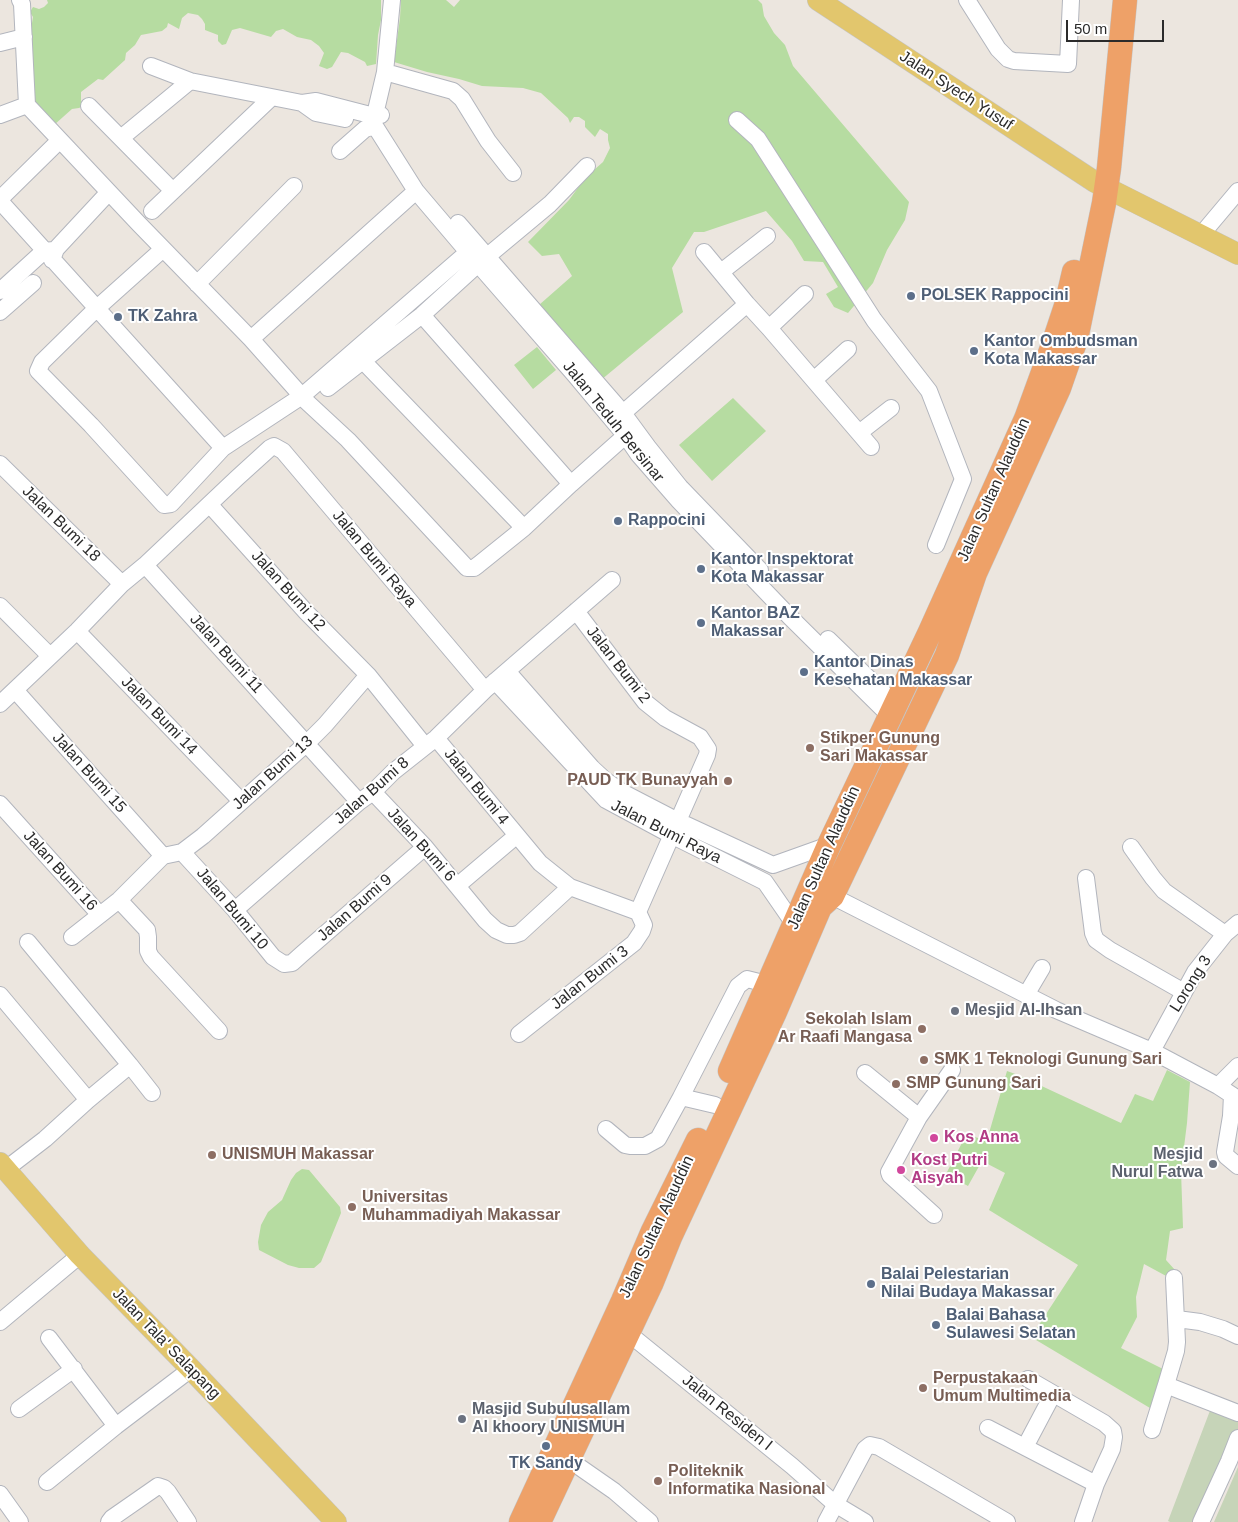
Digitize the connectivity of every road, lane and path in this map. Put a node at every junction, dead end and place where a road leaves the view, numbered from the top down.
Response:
1 (20, 0) edge
2 (392, 0) edge
3 (818, 0) edge
4 (968, 0) edge
5 (1071, 0) edge
6 (1110, 0) edge
7 (1125, 0) edge
8 (24, 36) junction
9 (0, 43) edge
10 (151, 66) dead end
11 (385, 72) junction
12 (190, 82) junction
13 (271, 98) junction
14 (28, 105) junction
15 (89, 106) dead end
16 (0, 115) edge
17 (377, 118) junction
18 (736, 120) dead end
19 (121, 138) junction
20 (60, 140) junction
21 (340, 151) dead end
22 (587, 166) dead end
23 (513, 173) dead end
24 (294, 186) dead end
25 (1104, 187) junction
26 (173, 190) junction
27 (416, 190) junction
28 (1238, 191) edge
29 (109, 192) junction
30 (0, 200) edge
31 (152, 211) dead end
32 (1201, 235) junction
33 (767, 236) dead end
34 (163, 249) junction
35 (704, 252) dead end
36 (51, 253) junction
37 (477, 254) junction
38 (1238, 254) edge
39 (721, 272) junction
40 (33, 283) dead end
41 (197, 284) junction
42 (0, 291) edge
43 (805, 294) dead end
44 (747, 304) junction
45 (96, 309) junction
46 (0, 312) edge
47 (422, 315) junction
48 (769, 328) junction
49 (252, 339) junction
50 (848, 349) dead end
51 (362, 360) junction
52 (814, 380) junction
53 (305, 399) junction
54 (891, 408) dead end
55 (623, 413) junction
56 (630, 432) junction
57 (859, 433) junction
58 (871, 447) dead end
59 (223, 448) junction
60 (0, 464) edge
61 (571, 484) junction
62 (210, 504) junction
63 (524, 528) junction
64 (936, 545) dead end
65 (145, 565) junction
66 (967, 569) junction
67 (612, 580) dead end
68 (122, 584) junction
69 (0, 606) edge
70 (576, 610) junction
71 (77, 631) junction
72 (50, 656) junction
73 (368, 675) junction
74 (496, 681) junction
75 (15, 690) junction
76 (0, 704) edge
77 (892, 710) junction
78 (431, 742) junction
79 (307, 743) junction
80 (373, 792) junction
81 (241, 801) junction
82 (359, 802) junction
83 (0, 804) edge
84 (674, 828) junction
85 (516, 836) junction
86 (829, 845) junction
87 (424, 847) junction
88 (1131, 848) dead end
89 (182, 852) junction
90 (163, 856) junction
91 (773, 864) junction
92 (1086, 878) dead end
93 (765, 882) junction
94 (457, 886) junction
95 (570, 887) junction
96 (832, 896) junction
97 (119, 900) junction
98 (235, 910) junction
99 (638, 912) junction
100 (100, 916) junction
101 (1238, 923) edge
102 (794, 924) junction
103 (1225, 934) junction
104 (72, 937) dead end
105 (28, 942) dead end
106 (284, 964) joint
107 (1042, 968) dead end
108 (767, 984) junction
109 (1184, 992) junction
110 (0, 995) edge
111 (1026, 995) junction
112 (219, 1031) dead end
113 (519, 1034) dead end
114 (1152, 1051) junction
115 (130, 1065) junction
116 (1238, 1066) edge
117 (952, 1070) dead end
118 (865, 1073) dead end
119 (1218, 1086) junction
120 (152, 1093) dead end
121 (681, 1096) junction
122 (1235, 1097) edge
123 (88, 1100) junction
124 (715, 1105) junction
125 (920, 1117) junction
126 (606, 1130) dead end
127 (3, 1166) edge
128 (1238, 1166) edge
129 (934, 1214) dead end
130 (662, 1234) junction
131 (80, 1255) junction
132 (1174, 1278) dead end
133 (1177, 1319) junction
134 (0, 1322) edge
135 (1238, 1336) edge
136 (49, 1338) dead end
137 (634, 1338) junction
138 (74, 1369) junction
139 (191, 1369) junction
140 (1028, 1379) dead end
141 (1166, 1385) junction
142 (1053, 1394) junction
143 (19, 1409) dead end
144 (1238, 1413) edge
145 (116, 1426) junction
146 (988, 1428) dead end
147 (1152, 1430) dead end
148 (1238, 1438) edge
149 (1025, 1447) junction
150 (568, 1459) junction
151 (47, 1482) dead end
152 (1096, 1484) junction
153 (0, 1494) edge
154 (835, 1504) junction
155 (20, 1522) edge
156 (109, 1522) edge
157 (188, 1522) edge
158 (336, 1522) edge
159 (521, 1522) edge
160 (539, 1522) edge
161 (650, 1522) edge
162 (826, 1522) edge
163 (865, 1522) edge
164 (1007, 1522) edge
165 (1083, 1522) edge
166 (1201, 1522) edge

1 - 8 street
2 - 11 street
3 - 25 main road, Jalan Syech Yusuf
4 - 5 street
6 - 25 highway, Jalan Sultan Alauddin
7 - 25 highway, Jalan Sultan Alauddin
8 - 9 street
8 - 14 street
10 - 12 street
11 - 17 street
11 - 23 street
12 - 13 street
12 - 19 street
13 - 17 street
13 - 26 street
14 - 16 street
14 - 20 street
15 - 19 street
17 - 21 street
17 - 27 street, Jalan Teduh Bersinar
17 - 37 street, Jalan Teduh Bersinar
18 - 64 street
19 - 26 street
20 - 29 street
20 - 30 street
22 - 37 street
24 - 41 street
25 - 32 main road, Jalan Syech Yusuf
25 - 66 highway, Jalan Sultan Alauddin
26 - 31 street
27 - 37 street, Jalan Teduh Bersinar
27 - 49 street
28 - 32 street
29 - 34 street
29 - 36 street
30 - 36 street
32 - 38 main road, Jalan Syech Yusuf
33 - 39 street
34 - 41 street
34 - 45 street
35 - 39 street
36 - 42 street
36 - 45 street
37 - 47 street
37 - 53 street
37 - 55 street, Jalan Teduh Bersinar
37 - 56 street, Jalan Teduh Bersinar
39 - 44 street
40 - 46 street
41 - 49 street
43 - 48 street
44 - 48 street
44 - 55 street
45 - 59 street
45 - 59 street
47 - 51 street
47 - 61 street
48 - 52 street
49 - 53 street
50 - 52 street
51 - 53 street
51 - 63 street
52 - 57 street
53 - 59 street
53 - 63 street
54 - 57 street
55 - 56 street, Jalan Teduh Bersinar
56 - 61 street
56 - 77 street, Jalan Teduh Bersinar
57 - 58 street
60 - 68 street, Jalan Bumi 18
61 - 63 street
62 - 65 street
62 - 73 street, Jalan Bumi 12
62 - 74 street, Jalan Bumi Raya
65 - 68 street
65 - 79 street, Jalan Bumi 11
66 - 77 highway, Jalan Sultan Alauddin
66 - 96 highway, Jalan Sultan Alauddin
67 - 70 street, Jalan Bumi 2
68 - 71 street
69 - 72 street
70 - 74 street, Jalan Bumi 2
70 - 84 street, Jalan Bumi 2
71 - 72 street
71 - 81 street, Jalan Bumi 14
72 - 75 street
73 - 78 street
73 - 79 street, Jalan Bumi 13
74 - 78 street, Jalan Bumi 8
74 - 84 street, Jalan Bumi Raya
75 - 76 street
75 - 90 street, Jalan Bumi 15
77 - 86 highway, Jalan Sultan Alauddin
78 - 80 street, Jalan Bumi 8
78 - 85 street, Jalan Bumi 4
79 - 81 street, Jalan Bumi 13
79 - 82 street, Jalan Bumi 11
80 - 82 street, Jalan Bumi 8
80 - 87 street, Jalan Bumi 6
81 - 89 street, Jalan Bumi 13
82 - 98 street, Jalan Bumi 8
83 - 100 street, Jalan Bumi 16
84 - 91 street, Jalan Bumi Raya
84 - 93 street, Jalan Bumi Raya
84 - 99 street, Jalan Bumi 3
85 - 94 street, Jalan Bumi 6
85 - 95 street
86 - 91 street
86 - 102 highway, Jalan Sultan Alauddin
87 - 94 street, Jalan Bumi 6
87 - 106 street, Jalan Bumi 9
88 - 103 street
89 - 90 street, Jalan Bumi 13
89 - 98 street, Jalan Bumi 10
90 - 97 street
91 - 93 street
92 - 109 street
93 - 102 street, Jalan Bumi Raya
94 - 95 street
95 - 99 street
96 - 111 street
96 - 130 highway, Jalan Sultan Alauddin
97 - 100 street
97 - 112 street
98 - 106 street, Jalan Bumi 10
99 - 113 street, Jalan Bumi 3
100 - 104 street
101 - 103 street, Lorong 3
102 - 108 highway, Jalan Sultan Alauddin
103 - 109 street, Lorong 3
105 - 115 street
107 - 111 street
108 - 121 street
108 - 124 highway, Jalan Sultan Alauddin
109 - 114 street, Lorong 3
110 - 123 street
111 - 114 street
114 - 119 street
115 - 120 street
115 - 123 street
116 - 119 street
117 - 125 street
118 - 125 street
119 - 122 street
121 - 124 street
121 - 126 street
122 - 128 street
123 - 127 street
124 - 130 highway, Jalan Sultan Alauddin
125 - 129 street
127 - 131 main road, Jalan Tala' Salapang
130 - 137 highway, Jalan Sultan Alauddin
130 - 159 highway, Jalan Sultan Alauddin
131 - 134 street
131 - 139 main road, Jalan Tala' Salapang
132 - 133 street
133 - 135 street
133 - 141 street
136 - 138 street
137 - 150 highway, Jalan Sultan Alauddin
137 - 154 street, Jalan Residen I
138 - 143 street
138 - 145 street
139 - 145 street
139 - 158 main road, Jalan Tala' Salapang
140 - 142 street
141 - 144 street
141 - 147 street
142 - 149 street
142 - 152 street
145 - 151 street
146 - 149 street
148 - 166 street
149 - 152 street
150 - 160 highway, Jalan Sultan Alauddin
150 - 161 street
152 - 165 street
153 - 155 street
154 - 162 street
154 - 163 street, Jalan Residen I
154 - 164 street
156 - 157 street

